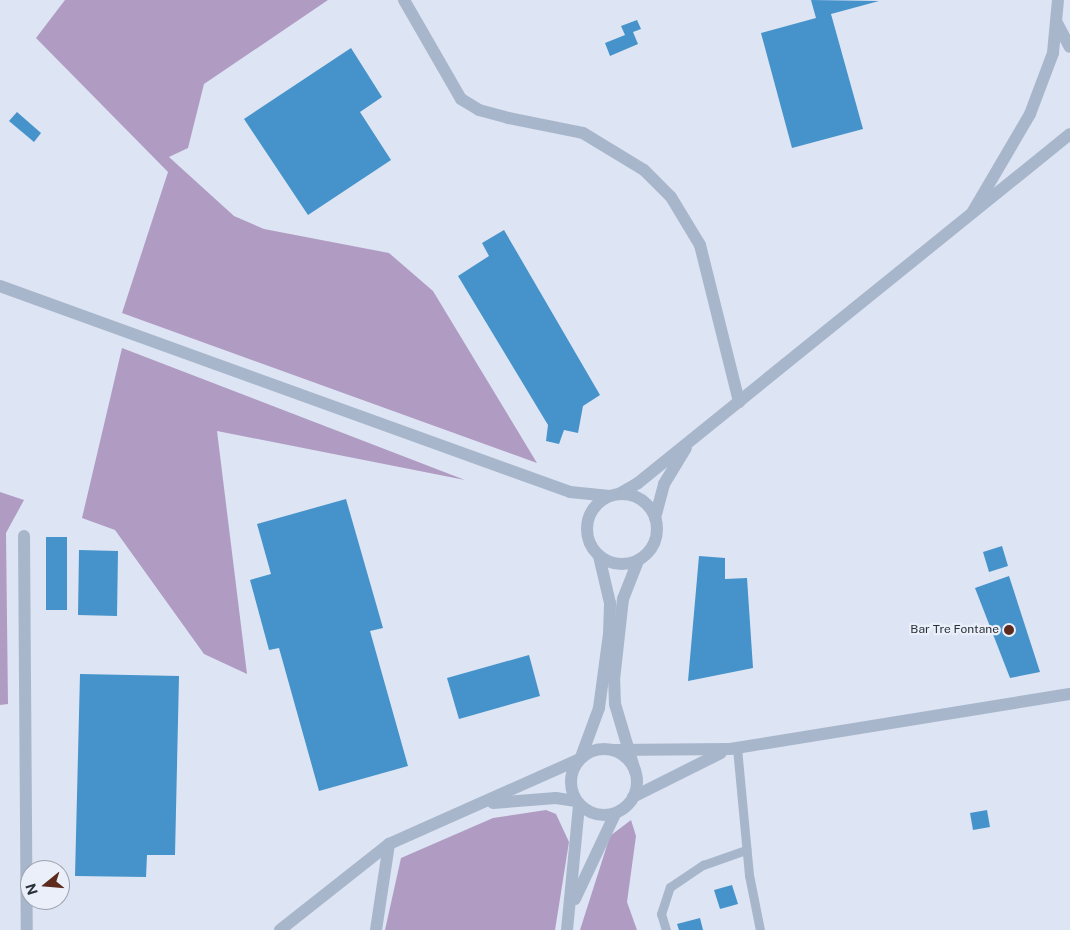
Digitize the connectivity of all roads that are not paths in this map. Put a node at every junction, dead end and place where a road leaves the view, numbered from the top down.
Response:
1 (404, 0) edge
2 (1058, 0) edge
3 (1057, 23) junction
4 (1070, 47) edge
5 (1070, 134) edge
6 (972, 213) junction
7 (0, 286) edge
8 (738, 402) junction
9 (692, 440) junction
10 (614, 495) junction
11 (655, 518) junction
12 (24, 536) dead end
13 (599, 556) junction
14 (638, 560) junction
15 (1070, 694) edge
16 (734, 749) junction
17 (614, 750) junction
18 (629, 750) junction
19 (580, 759) junction
20 (635, 771) junction
21 (634, 797) junction
22 (578, 803) junction
23 (478, 805) junction
24 (614, 814) junction
25 (389, 844) junction
26 (746, 850) junction
27 (570, 911) junction
28 (27, 930) edge
29 (280, 930) edge
30 (376, 930) edge
31 (567, 930) edge
32 (666, 930) edge
33 (760, 930) edge

1 - 8 street
2 - 3 street
3 - 4 street
3 - 6 street
5 - 6 street
6 - 8 street
7 - 10 street
8 - 9 street
9 - 10 street
9 - 11 street
10 - 11 street
10 - 13 street
11 - 14 street
12 - 28 street
13 - 14 street
13 - 19 street
14 - 18 street
15 - 16 street
16 - 18 street
16 - 21 street
16 - 26 lane
17 - 18 street
17 - 19 street
17 - 20 street
18 - 20 street
19 - 22 street
19 - 23 street
20 - 21 street
21 - 24 street
22 - 23 street
22 - 24 street
22 - 27 street
23 - 25 street
24 - 27 street
25 - 29 street
25 - 30 street
26 - 32 lane
26 - 33 lane
27 - 31 street

